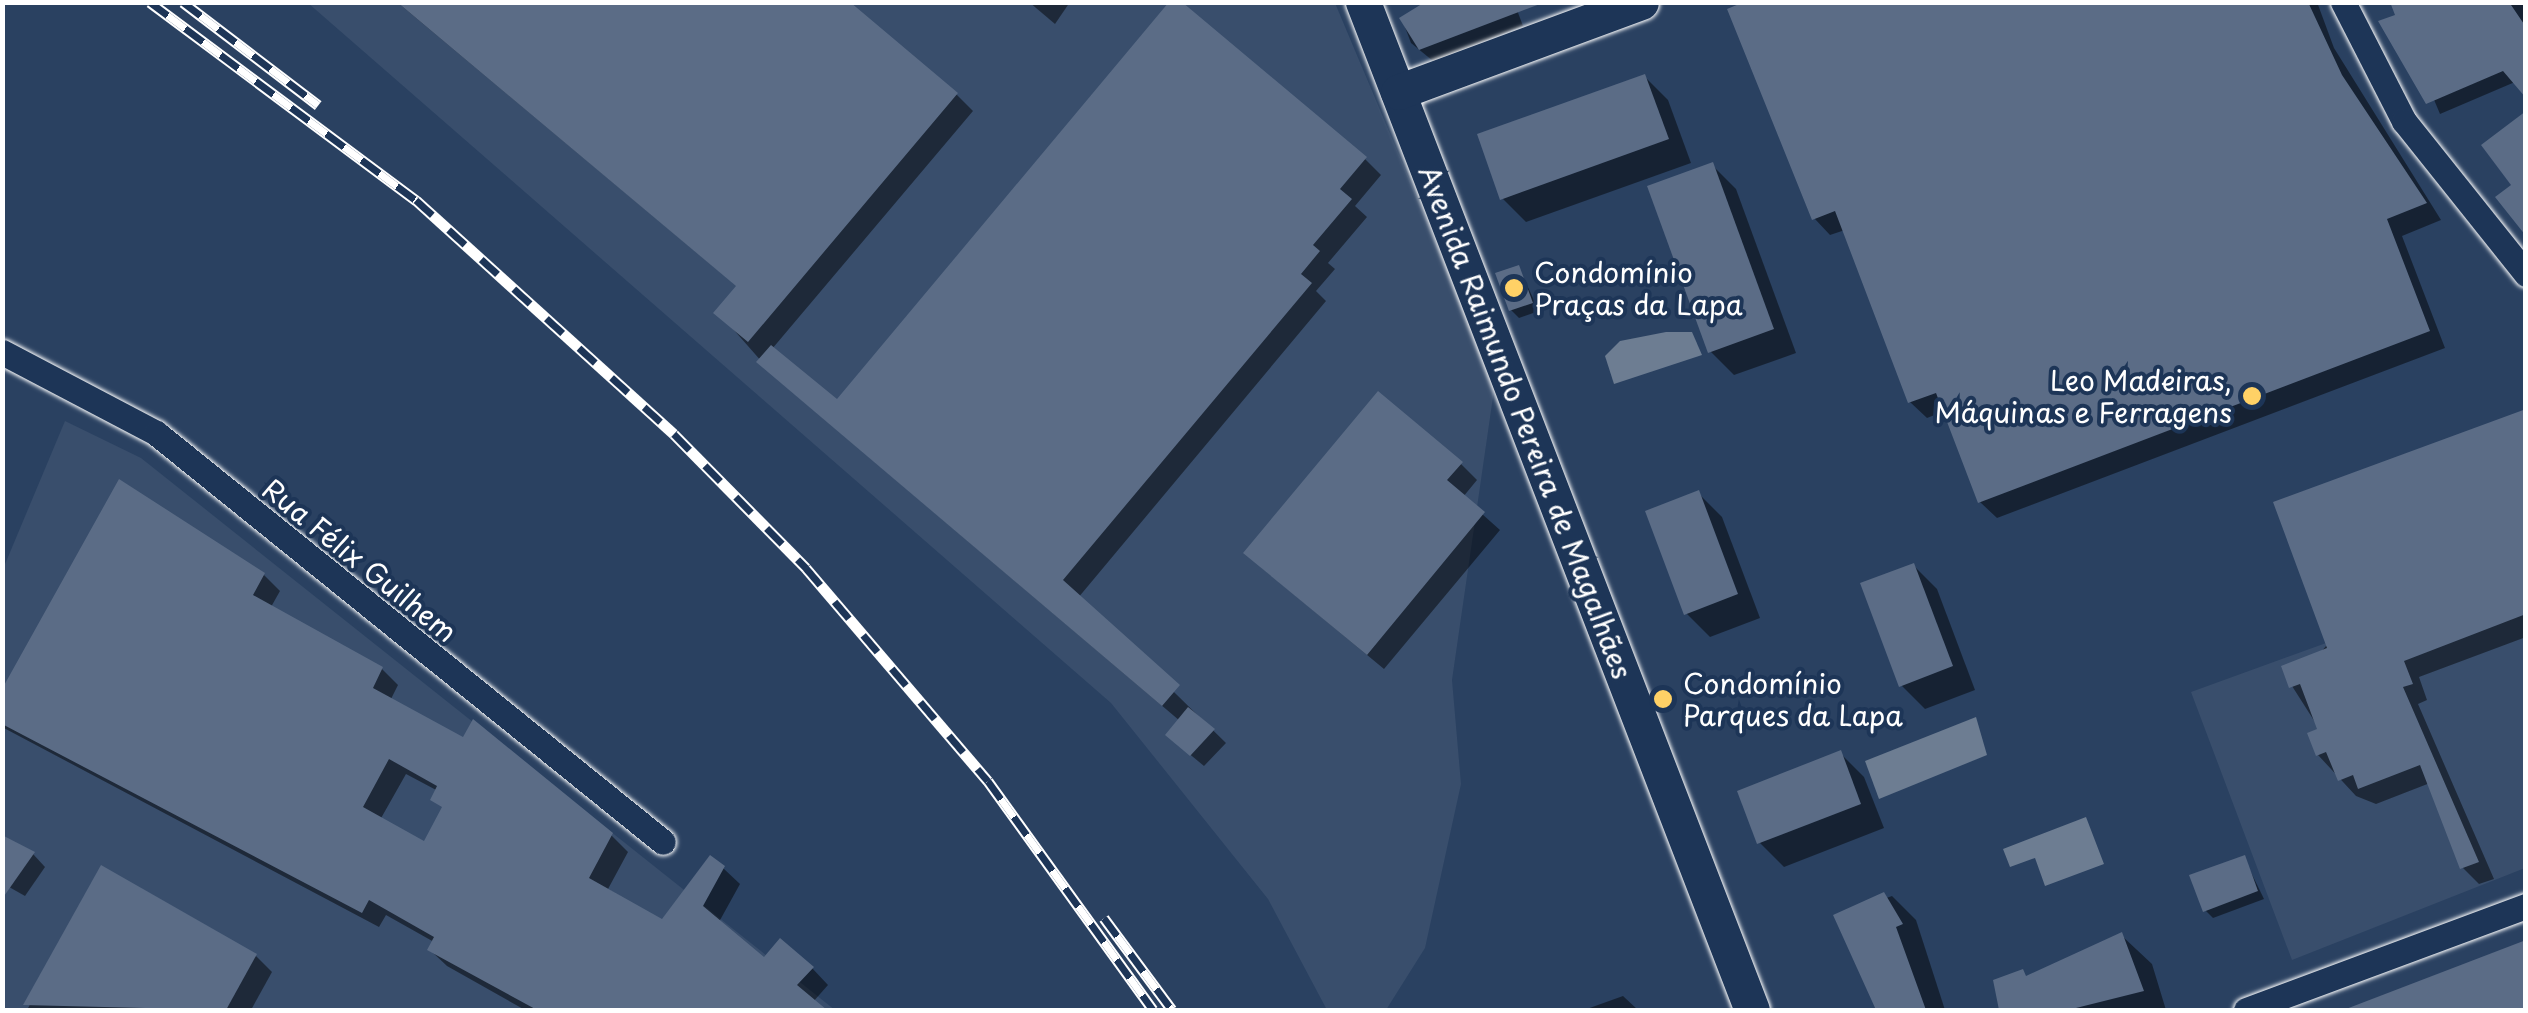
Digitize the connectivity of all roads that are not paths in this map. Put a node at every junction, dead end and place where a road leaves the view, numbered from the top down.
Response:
1 (1363, 2) edge
2 (1641, 2) edge
3 (2343, 2) edge
4 (1398, 92) junction
5 (2526, 274) edge
6 (2, 352) edge
7 (662, 842) dead end
8 (2526, 906) edge
9 (1752, 1010) edge
10 (2246, 1010) edge

1 - 4 street, Avenida Raimundo Pereira de Magalhães
2 - 4 street
3 - 5 street
4 - 9 street, Avenida Raimundo Pereira de Magalhães
6 - 7 street, Rua Félix Guilhem
8 - 10 street

